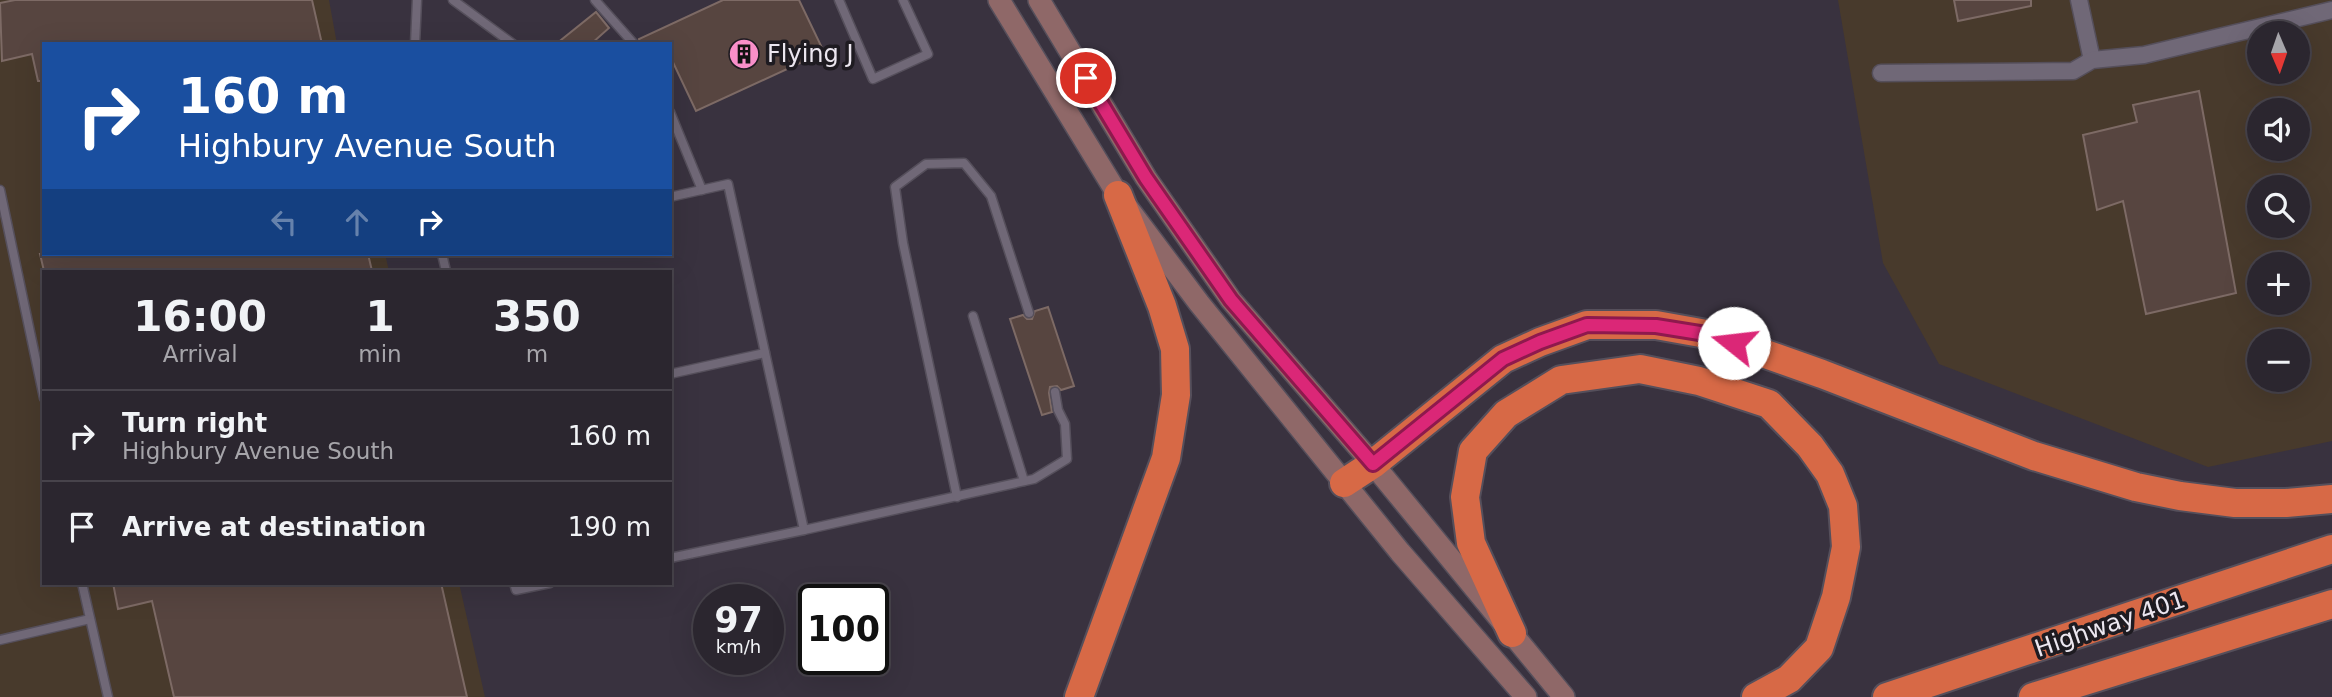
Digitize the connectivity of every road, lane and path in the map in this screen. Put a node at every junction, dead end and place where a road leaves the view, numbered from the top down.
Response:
1 (417, 0) edge
2 (453, 0) edge
3 (594, 0) edge
4 (839, 0) edge
5 (903, 0) edge
6 (999, 0) edge
7 (1039, 0) edge
8 (2079, 0) edge
9 (2332, 10) edge
10 (415, 42) edge
11 (510, 42) edge
12 (632, 42) edge
13 (2092, 60) junction
14 (1881, 73) dead end
15 (672, 117) edge
16 (0, 190) edge
17 (702, 190) junction
18 (1118, 195) junction
19 (672, 197) edge
20 (1029, 313) dead end
21 (973, 316) dead end
22 (765, 353) junction
23 (672, 374) edge
24 (42, 389) edge
25 (1055, 392) dead end
26 (1373, 464) junction
27 (1024, 481) junction
28 (1344, 483) junction
29 (957, 497) junction
30 (2332, 499) edge
31 (804, 530) junction
32 (2332, 549) edge
33 (672, 558) edge
34 (82, 585) edge
35 (515, 585) edge
36 (540, 585) edge
37 (2332, 604) edge
38 (90, 619) junction
39 (1512, 633) junction
40 (0, 640) edge
41 (2054, 692) edge
42 (108, 697) edge
43 (1079, 697) edge
44 (1525, 697) edge
45 (1564, 697) edge
46 (1756, 697) edge
47 (1887, 697) edge
48 (2033, 697) edge

1 - 10 lane
2 - 11 lane
3 - 12 lane
4 - 5 lane
6 - 18 main road
7 - 26 main road
8 - 13 street
9 - 13 street
13 - 14 street
15 - 17 lane
16 - 24 lane
17 - 19 lane
17 - 22 lane
18 - 28 main road
18 - 43 highway
20 - 29 lane
21 - 27 lane
22 - 23 lane
22 - 31 lane
25 - 27 lane
26 - 28 highway
26 - 30 highway
26 - 39 main road
27 - 29 lane
28 - 44 main road
29 - 31 lane
31 - 33 lane
32 - 47 highway, Highway 401
34 - 38 lane
35 - 36 lane
37 - 41 highway, Highway 401
38 - 40 lane
38 - 42 lane
39 - 45 main road
39 - 46 highway
41 - 48 highway, Highway 401

